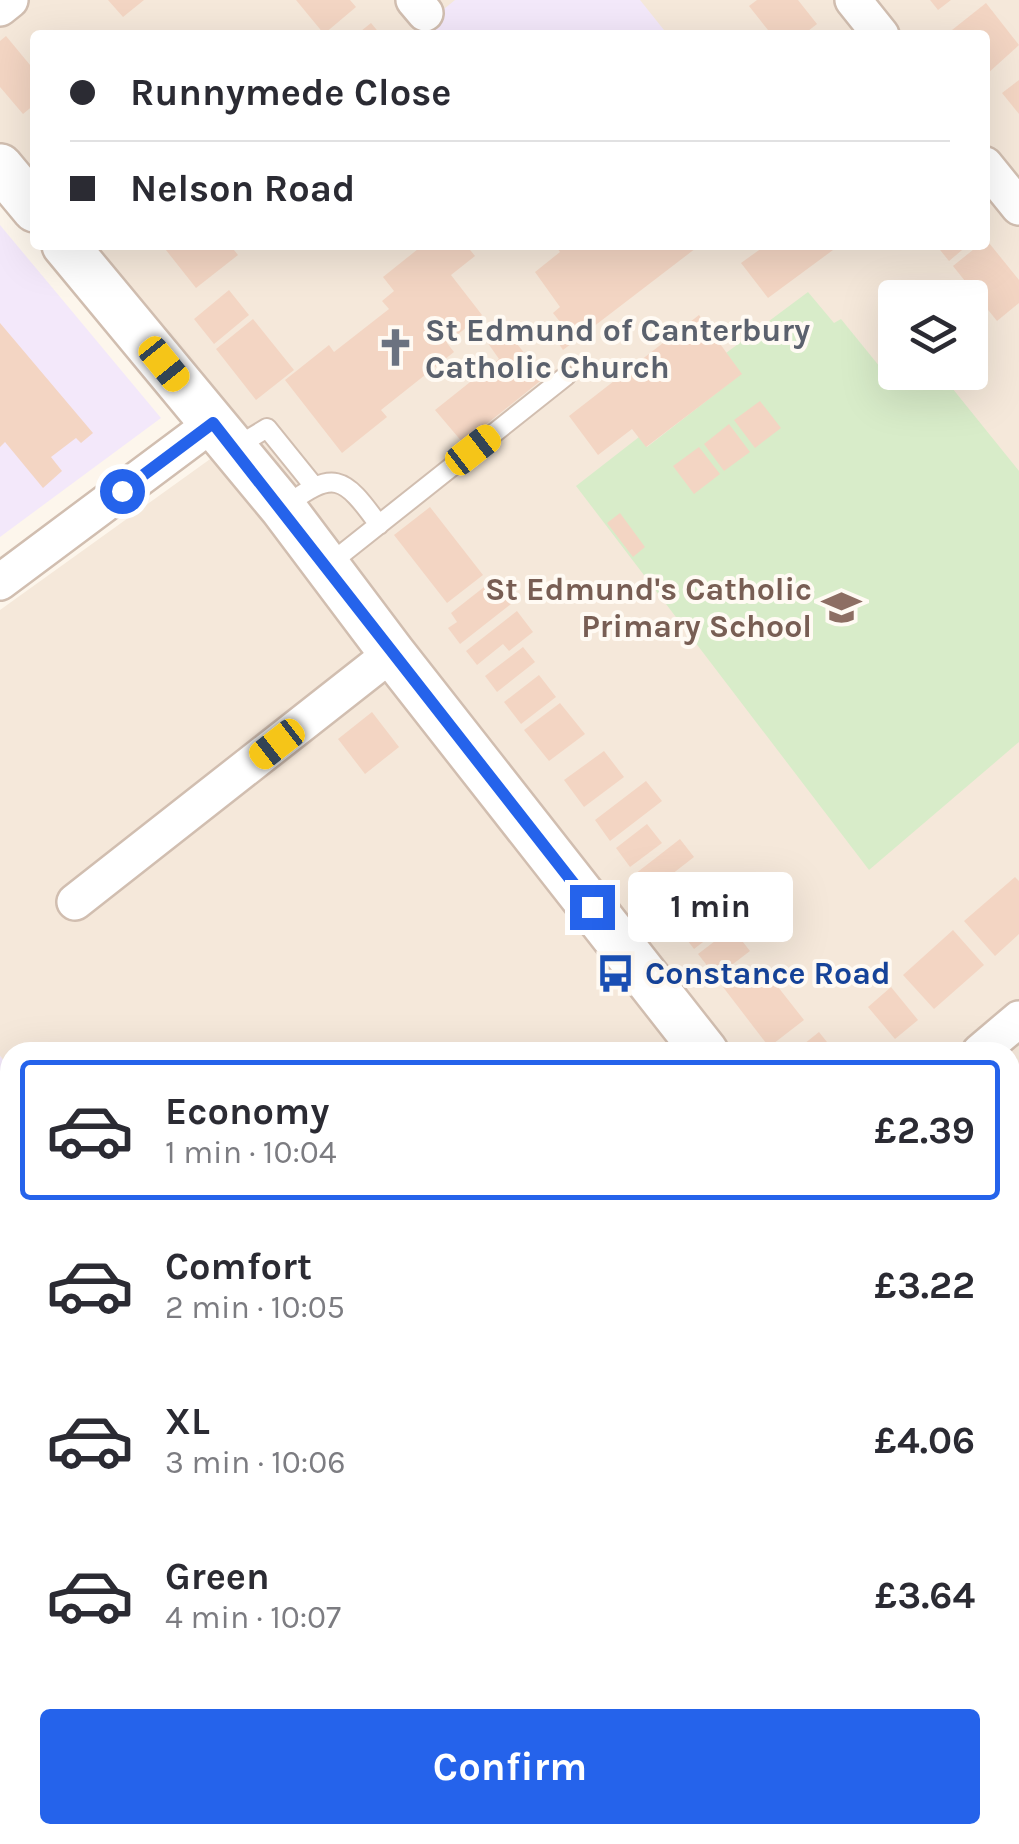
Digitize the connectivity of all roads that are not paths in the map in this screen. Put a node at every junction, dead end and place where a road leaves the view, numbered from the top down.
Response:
1 (10, 0) edge
2 (853, 0) edge
3 (0, 8) edge
4 (877, 30) edge
5 (0, 167) edge
6 (990, 170) edge
7 (30, 203) edge
8 (1019, 207) edge
9 (69, 250) edge
10 (566, 376) dead end
11 (224, 436) junction
12 (298, 496) junction
13 (379, 525) junction
14 (328, 566) junction
15 (0, 582) edge
16 (392, 653) junction
17 (75, 902) dead end
18 (1019, 1019) edge
19 (697, 1042) edge
20 (992, 1042) edge

1 - 3 street
2 - 4 street
5 - 7 street
6 - 8 street
9 - 11 street
10 - 13 lane
11 - 12 street
11 - 15 street
12 - 13 lane
12 - 14 street
13 - 14 lane
14 - 16 street
16 - 17 street
16 - 19 street
18 - 20 street

